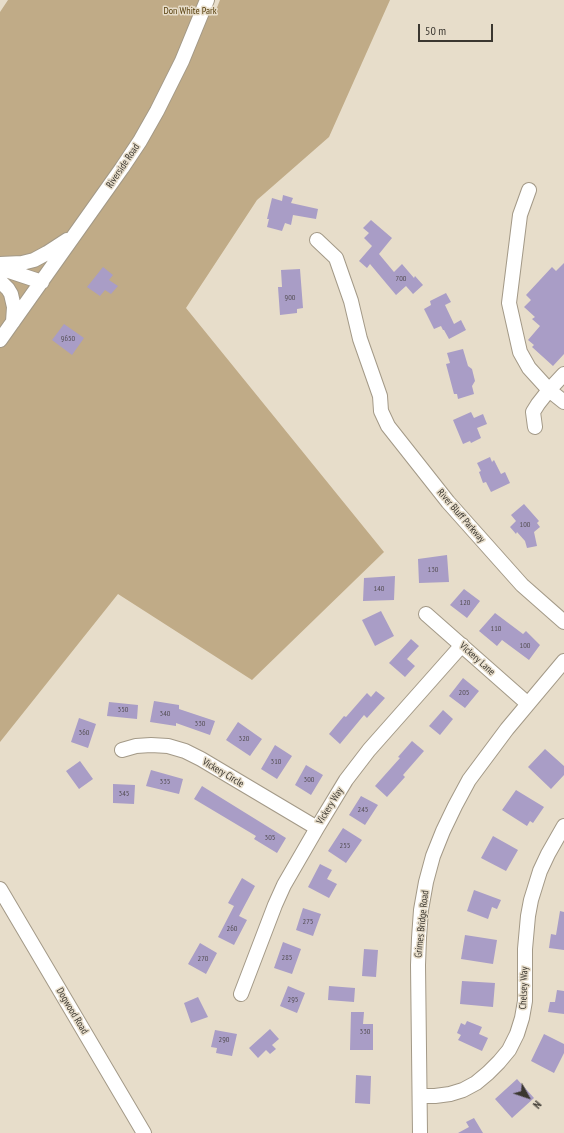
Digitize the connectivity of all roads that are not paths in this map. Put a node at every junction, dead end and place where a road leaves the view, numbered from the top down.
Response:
1 (207, 0) edge
2 (529, 190) dead end
3 (74, 236) junction
4 (317, 240) dead end
5 (0, 264) edge
6 (0, 268) edge
7 (0, 281) edge
8 (42, 282) junction
9 (13, 322) junction
10 (0, 340) edge
11 (564, 374) edge
12 (548, 390) junction
13 (564, 402) edge
14 (535, 427) dead end
15 (426, 614) dead end
16 (564, 622) edge
17 (462, 646) junction
18 (564, 661) edge
19 (528, 704) junction
20 (122, 750) dead end
21 (564, 826) edge
22 (317, 828) junction
23 (0, 889) edge
24 (241, 994) dead end
25 (420, 1096) junction
26 (144, 1133) edge
27 (420, 1133) edge

1 - 3 street, Riverside Road
2 - 12 street
3 - 5 street
3 - 8 street, Riverside Road
4 - 16 street, River Bluff Parkway
6 - 8 street
7 - 9 street
8 - 9 street
9 - 10 street
11 - 12 street
12 - 13 street
12 - 14 street
15 - 17 street, Vickery Lane
17 - 19 street, Vickery Lane
17 - 22 street, Vickery Way
18 - 19 street, Grimes Bridge Road
19 - 25 street, Grimes Bridge Road
20 - 22 street, Vickery Circle
21 - 25 street, Chelsey Way
22 - 24 street, Vickery Way
23 - 26 street, Dogwood Road
25 - 27 street, Grimes Bridge Road

